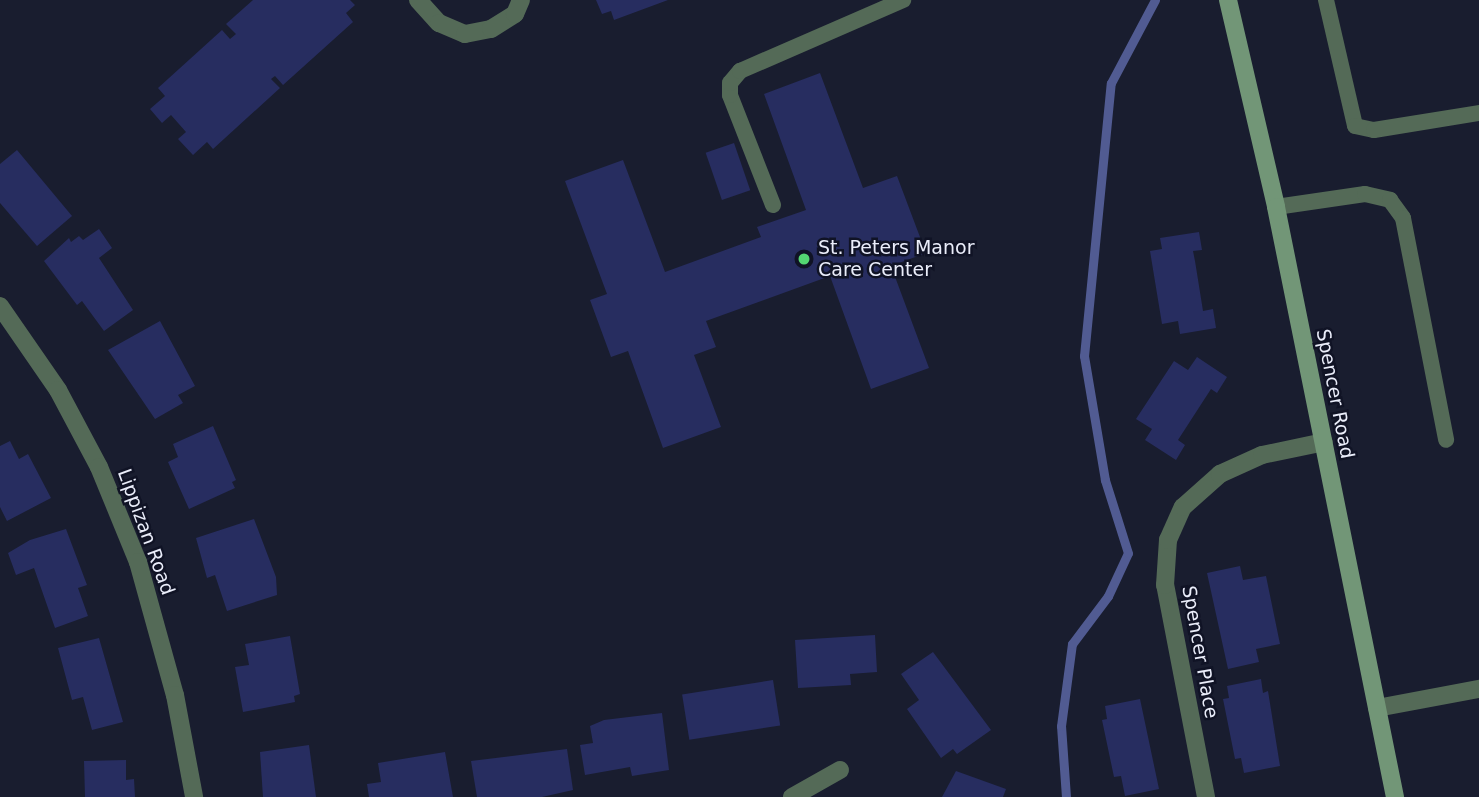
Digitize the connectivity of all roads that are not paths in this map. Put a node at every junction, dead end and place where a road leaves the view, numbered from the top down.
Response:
1 (418, 0) edge
2 (521, 0) edge
3 (903, 0) edge
4 (1228, 0) edge
5 (1326, 0) edge
6 (1479, 113) edge
7 (772, 205) dead end
8 (1276, 208) junction
9 (0, 306) edge
10 (1446, 440) dead end
11 (1324, 442) junction
12 (1479, 689) edge
13 (1377, 708) junction
14 (840, 770) dead end
15 (194, 797) edge
16 (792, 797) edge
17 (1206, 797) edge
18 (1395, 797) edge

1 - 2 street
3 - 7 lane
4 - 8 main road, Spencer Road
5 - 6 lane
8 - 10 lane
8 - 11 main road, Spencer Road
9 - 15 street, Lippizan Road
11 - 13 main road, Spencer Road
11 - 17 street, Spencer Place
12 - 13 street
13 - 18 main road, Spencer Road
14 - 16 street

